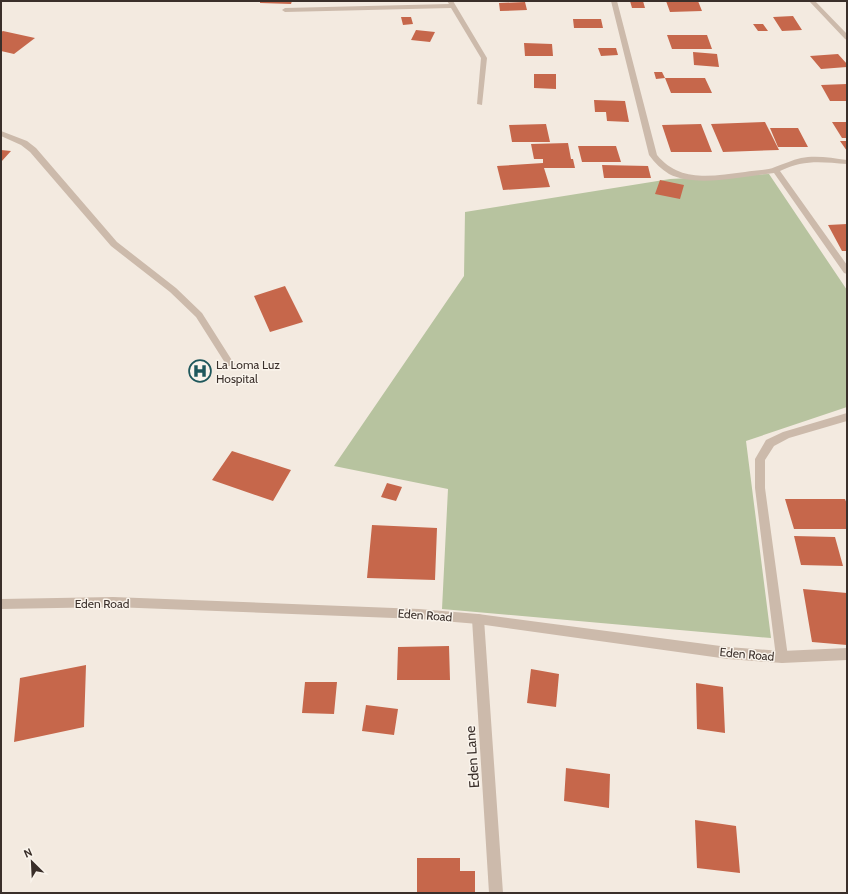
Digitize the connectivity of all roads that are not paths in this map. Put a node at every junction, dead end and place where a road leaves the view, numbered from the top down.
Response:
1 (614, 1) edge
2 (812, 1) edge
3 (451, 4) edge
4 (285, 10) dead end
5 (847, 38) edge
6 (480, 104) dead end
7 (1, 133) edge
8 (847, 162) edge
9 (776, 170) junction
10 (847, 271) edge
11 (230, 364) dead end
12 (847, 417) edge
13 (1, 604) edge
14 (478, 619) junction
15 (847, 654) edge
16 (782, 657) junction
17 (496, 893) edge

1 - 9 street
2 - 5 street
3 - 4 street
3 - 6 street
7 - 11 street
8 - 9 street
9 - 10 street
12 - 16 street
13 - 14 street, Eden Road
14 - 16 street, Eden Road
14 - 17 street, Eden Lane
15 - 16 street, Eden Road

